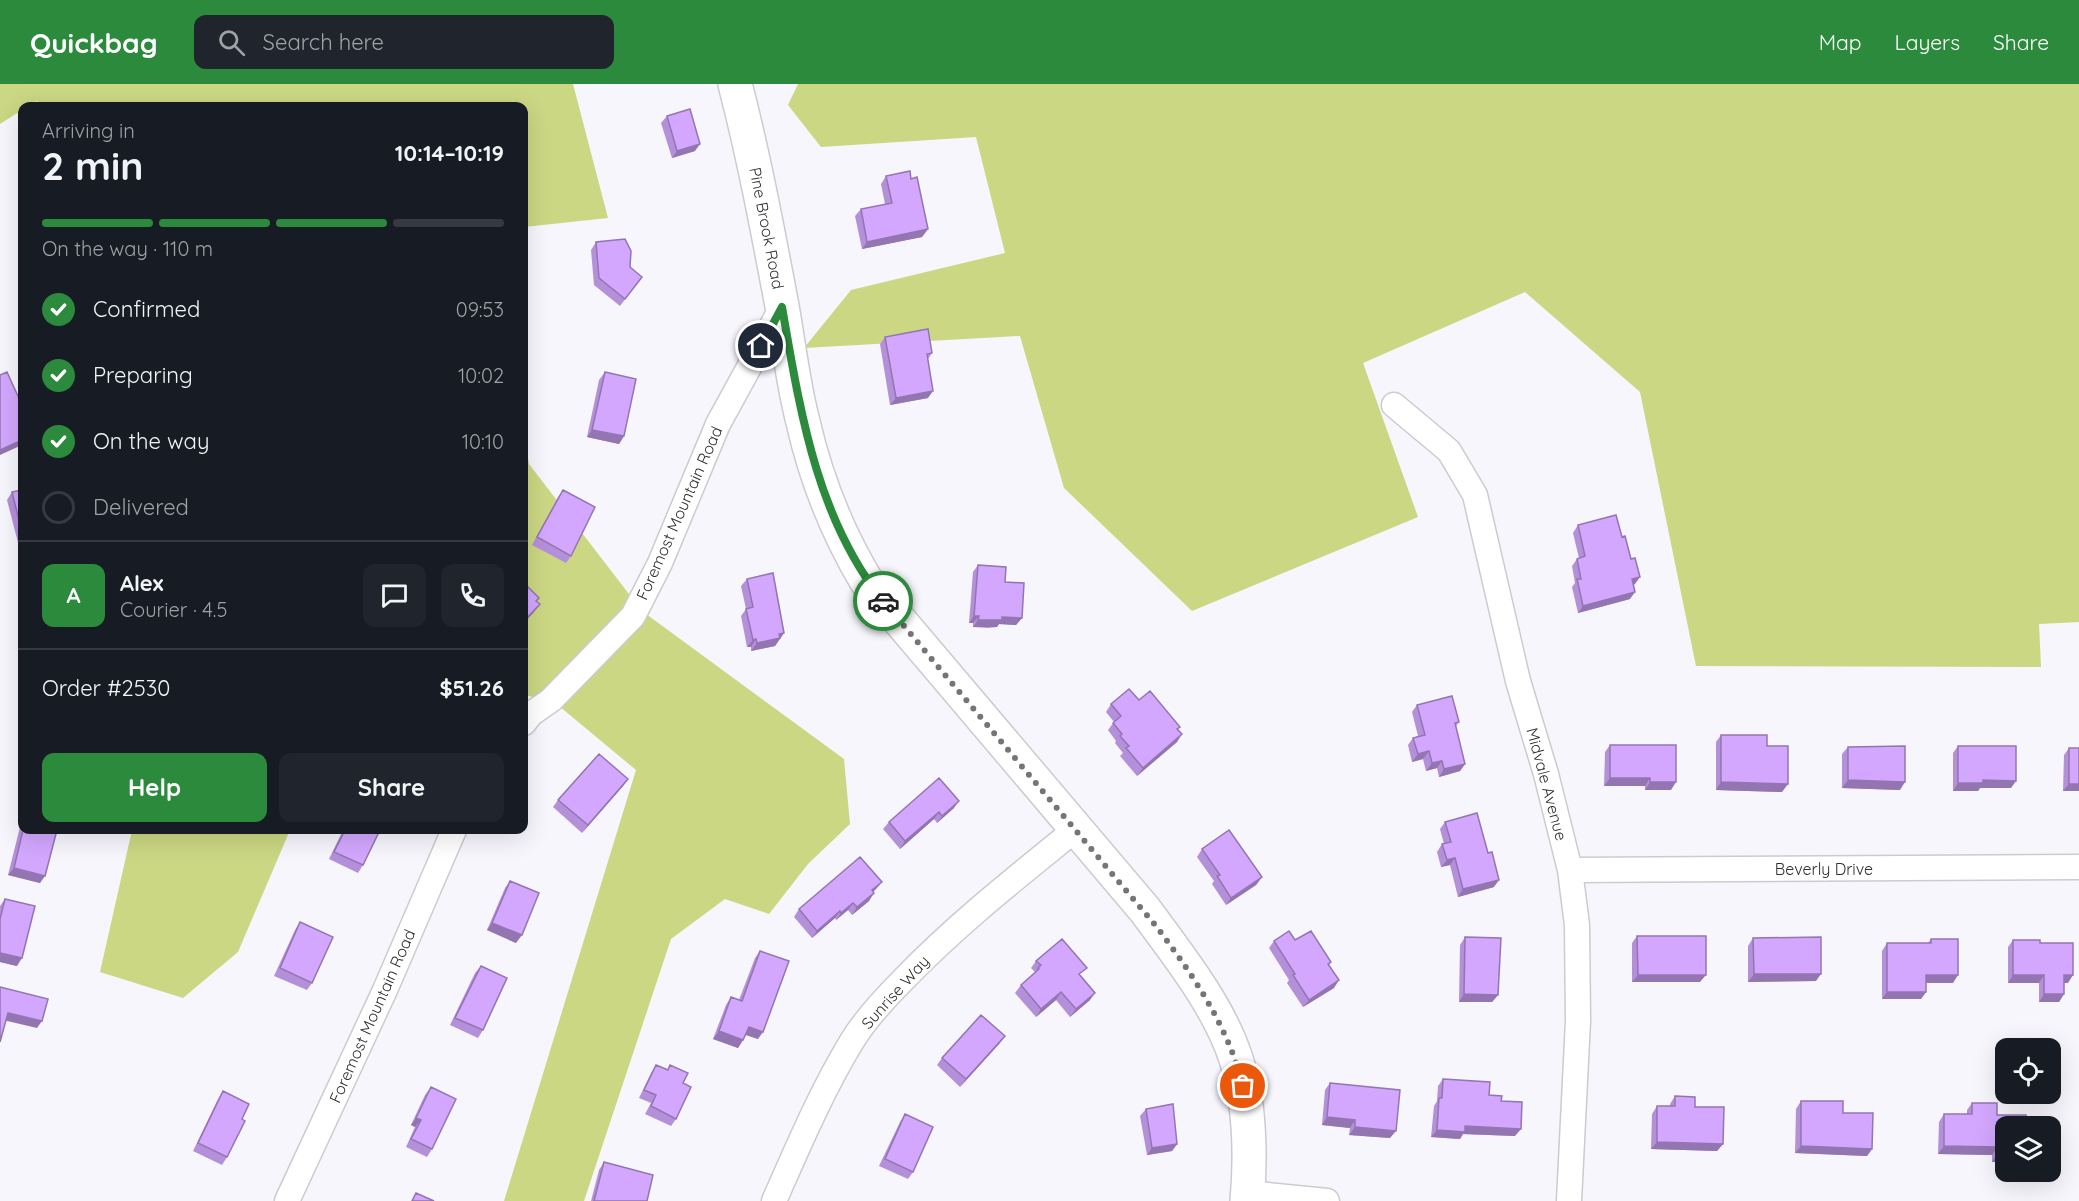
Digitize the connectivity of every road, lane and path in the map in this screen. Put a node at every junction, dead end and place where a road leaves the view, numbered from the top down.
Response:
1 (735, 84) edge
2 (782, 307) junction
3 (1394, 405) dead end
4 (528, 718) edge
5 (1076, 829) junction
6 (452, 834) edge
7 (2079, 867) edge
8 (1570, 870) junction
9 (1247, 1197) edge
10 (287, 1201) edge
11 (774, 1201) edge
12 (1327, 1201) edge
13 (1569, 1201) edge

1 - 2 street, Pine Brook Road
2 - 4 street, Foremost Mountain Road
2 - 5 street, Pine Brook Road
3 - 8 street, Midvale Avenue
5 - 9 street, Pine Brook Road
5 - 11 street, Sunrise Way
6 - 10 street, Foremost Mountain Road
7 - 8 street, Beverly Drive
8 - 13 street, Midvale Avenue
9 - 12 street

